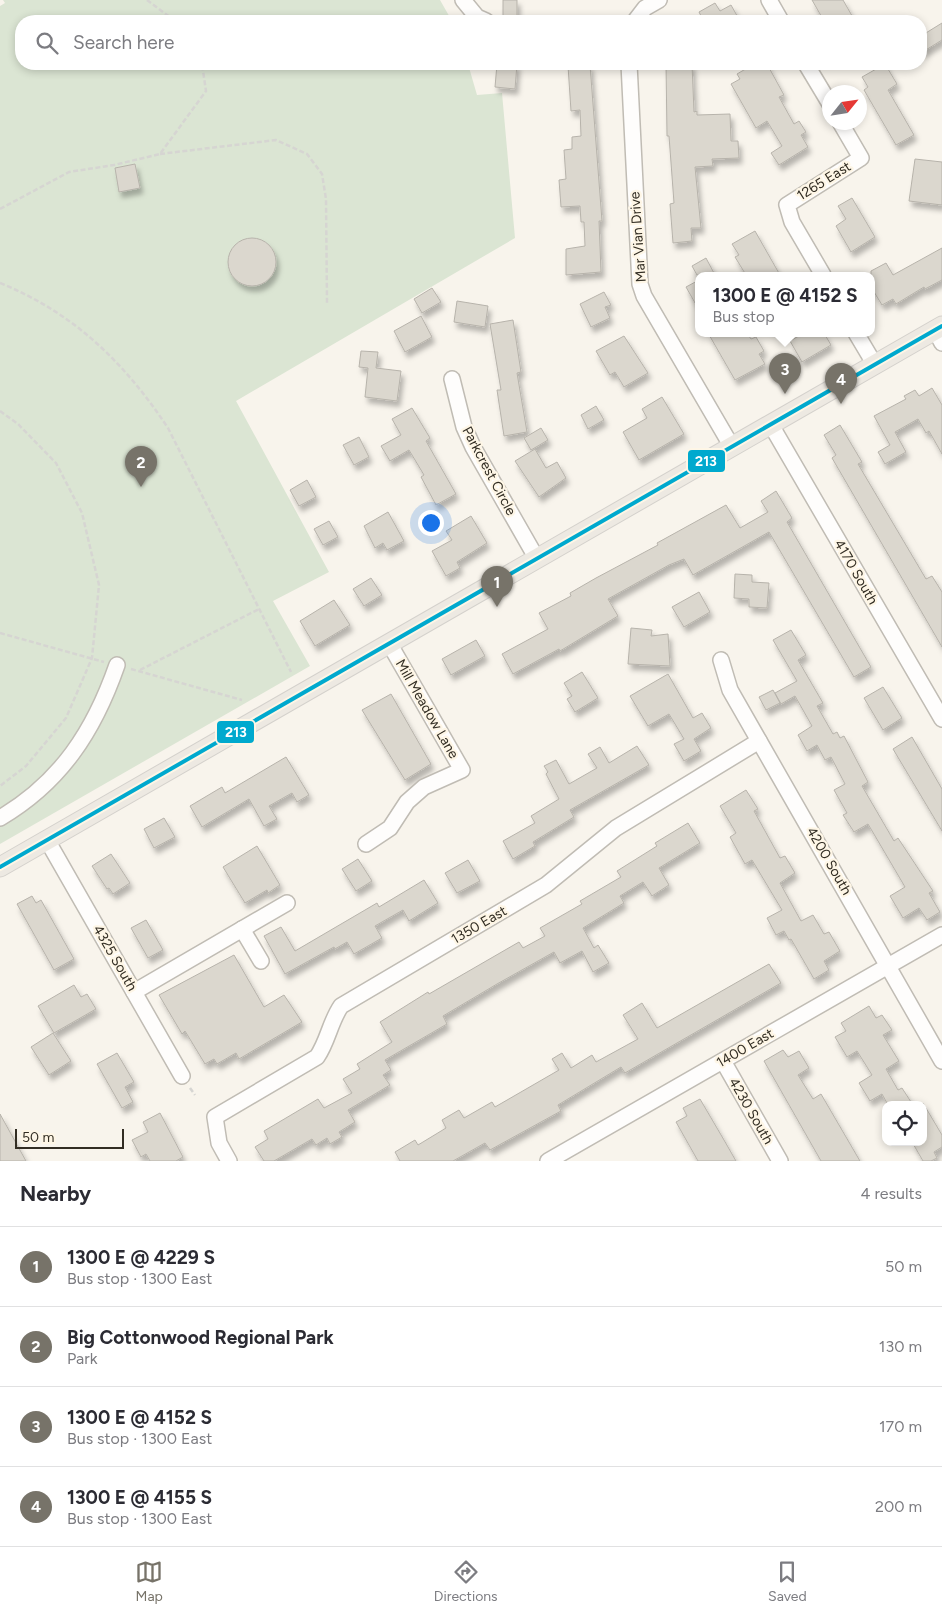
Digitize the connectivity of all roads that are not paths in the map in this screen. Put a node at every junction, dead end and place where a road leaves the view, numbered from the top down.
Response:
1 (463, 0) edge
2 (659, 0) edge
3 (769, 0) edge
4 (474, 15) edge
5 (640, 15) edge
6 (778, 15) edge
7 (630, 70) edge
8 (810, 70) edge
9 (822, 91) edge
10 (845, 130) edge
11 (821, 272) edge
12 (940, 333) edge
13 (858, 337) edge
14 (875, 365) junction
15 (452, 379) dead end
16 (771, 425) junction
17 (732, 446) junction
18 (537, 559) junction
19 (389, 643) junction
20 (721, 660) dead end
21 (116, 665) dead end
22 (942, 719) edge
23 (759, 741) junction
24 (0, 818) edge
25 (47, 840) junction
26 (366, 844) dead end
27 (0, 867) edge
28 (286, 903) dead end
29 (242, 930) junction
30 (942, 935) edge
31 (261, 961) dead end
32 (888, 964) junction
33 (134, 992) junction
34 (723, 1061) junction
35 (942, 1061) edge
36 (182, 1076) dead end
37 (229, 1161) edge
38 (548, 1161) edge
39 (780, 1161) edge

1 - 4 street
2 - 5 street
3 - 6 street
7 - 17 street, Mar Vian Drive
8 - 9 street
10 - 11 street, 1265 East
12 - 14 main road
13 - 14 street
14 - 16 main road
15 - 18 street, Parkcrest Circle
16 - 17 main road
16 - 22 street, 4170 South
17 - 18 main road
18 - 19 main road
19 - 25 main road
19 - 26 street, Mill Meadow Lane
20 - 23 street, 4200 South
21 - 24 street
23 - 32 street, 4200 South
23 - 37 street, 1350 East
25 - 27 main road
25 - 33 street, 4325 South
28 - 29 street
29 - 31 street
29 - 33 street
30 - 32 street, 1400 East
32 - 34 street, 1400 East
32 - 35 street, 4200 South
33 - 36 street, 4325 South
34 - 38 street, 1400 East
34 - 39 street, 4230 South

